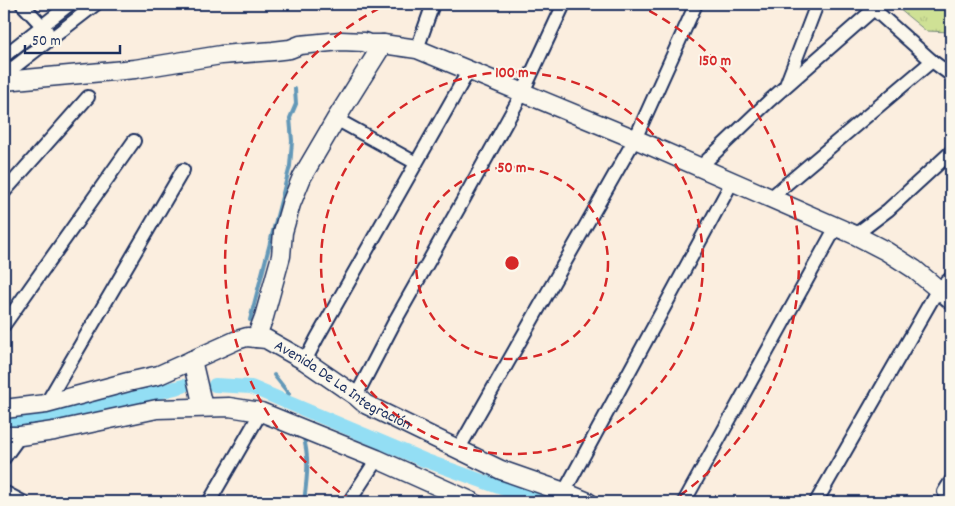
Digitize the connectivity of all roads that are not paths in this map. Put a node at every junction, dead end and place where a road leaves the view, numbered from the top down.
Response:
1 (22, 4) edge
2 (70, 4) edge
3 (96, 4) edge
4 (433, 4) edge
5 (564, 4) edge
6 (696, 4) edge
7 (817, 4) edge
8 (871, 6) edge
9 (42, 26) junction
10 (52, 37) junction
11 (383, 44) junction
12 (417, 49) junction
13 (4, 56) edge
14 (932, 61) junction
15 (469, 70) junction
16 (4, 75) edge
17 (951, 75) edge
18 (4, 81) edge
19 (785, 88) junction
20 (523, 92) junction
21 (88, 97) dead end
22 (336, 119) junction
23 (635, 139) junction
24 (134, 141) dead end
25 (951, 152) edge
26 (416, 163) junction
27 (699, 168) junction
28 (183, 170) dead end
29 (732, 182) junction
30 (4, 192) edge
31 (770, 198) junction
32 (836, 227) junction
33 (855, 235) junction
34 (947, 289) edge
35 (4, 325) edge
36 (256, 338) junction
37 (192, 360) junction
38 (305, 361) junction
39 (356, 396) junction
40 (46, 404) junction
41 (203, 407) junction
42 (4, 409) edge
43 (261, 412) junction
44 (12, 436) edge
45 (458, 450) junction
46 (4, 458) edge
47 (377, 459) junction
48 (951, 481) edge
49 (4, 492) edge
50 (564, 492) junction
51 (944, 492) dead end
52 (23, 502) edge
53 (209, 502) edge
54 (349, 502) edge
55 (474, 502) edge
56 (588, 502) edge
57 (684, 502) edge
58 (816, 502) edge

1 - 9 street
2 - 9 street
3 - 10 street
4 - 12 street
5 - 20 street
6 - 23 street
7 - 19 street
8 - 14 street
8 - 19 street
9 - 10 street
9 - 13 street
10 - 16 street
11 - 12 street
11 - 18 street
11 - 22 street
12 - 15 street
14 - 17 street
14 - 31 street
15 - 20 street
15 - 26 street
19 - 27 street
20 - 23 street
20 - 39 street
21 - 30 street
22 - 26 street
22 - 36 street
23 - 27 street
23 - 45 street
24 - 35 street
25 - 33 street
26 - 38 street
27 - 29 street
28 - 40 street
29 - 31 street
29 - 50 street
31 - 32 street
32 - 33 street
32 - 57 street
33 - 34 street
34 - 58 street
36 - 37 street, Avenida De La Integración
36 - 38 street, Avenida De La Integración
37 - 40 street, Avenida De La Integración
37 - 41 street
38 - 39 street, Avenida De La Integración
39 - 45 street, Avenida De La Integración
40 - 42 street, Avenida De La Integración
41 - 43 street
41 - 44 street
43 - 47 street
43 - 53 street
44 - 46 street
45 - 50 street, Avenida De La Integración
47 - 54 street
47 - 55 street
48 - 51 street
49 - 52 street
50 - 56 street, Avenida De La Integración

